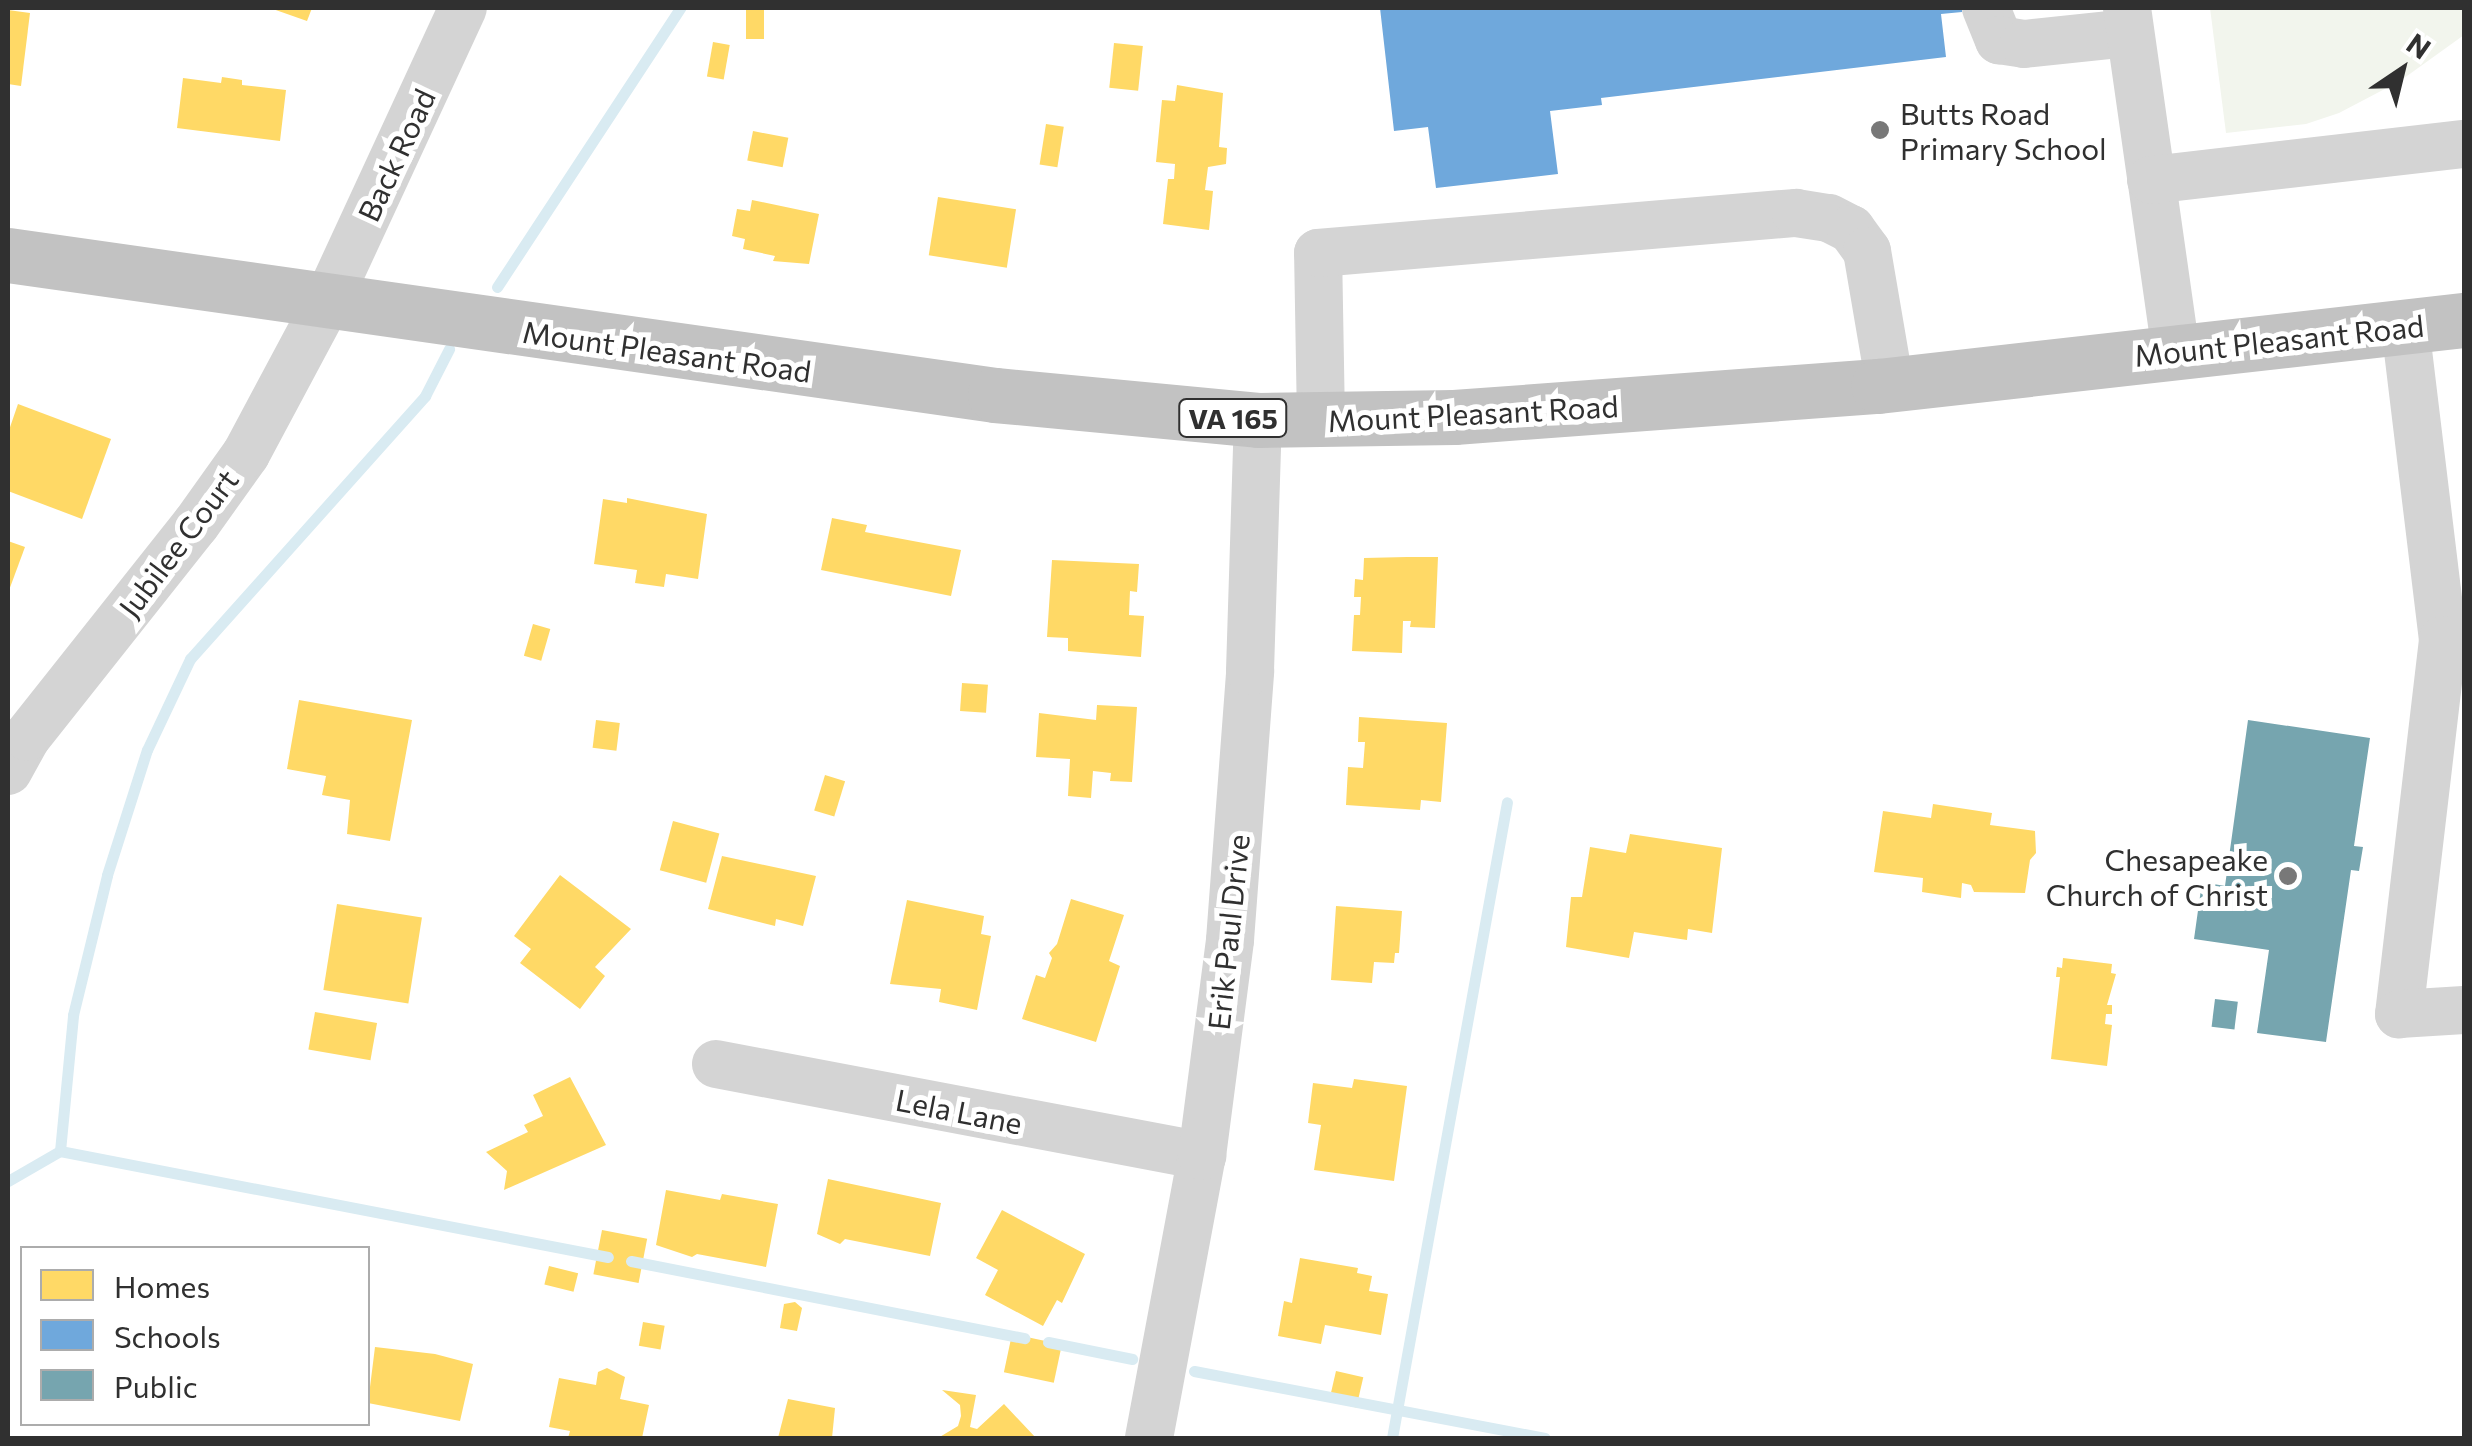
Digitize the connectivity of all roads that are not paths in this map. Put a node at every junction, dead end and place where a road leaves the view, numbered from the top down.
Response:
1 (464, 8) edge
2 (1986, 8) edge
3 (2128, 20) edge
4 (2464, 144) edge
5 (2151, 180) junction
6 (8, 255) edge
7 (327, 302) junction
8 (2464, 320) edge
9 (2405, 326) junction
10 (2176, 352) junction
11 (1890, 385) junction
12 (1258, 420) junction
13 (1321, 421) junction
14 (2448, 535) edge
15 (8, 770) edge
16 (2464, 1010) edge
17 (716, 1064) dead end
18 (1202, 1156) junction
19 (1150, 1438) edge

1 - 7 street, Back Road
2 - 3 street
3 - 5 street
4 - 5 street
5 - 10 street
6 - 7 highway, Mount Pleasant Road / VA 165
7 - 12 highway, Mount Pleasant Road / VA 165
7 - 15 street, Jubilee Court
8 - 9 highway, Mount Pleasant Road / VA 165
9 - 10 highway, Mount Pleasant Road / VA 165
9 - 14 street
10 - 11 highway, Mount Pleasant Road / VA 165
11 - 13 highway, Mount Pleasant Road / VA 165
11 - 13 street
12 - 13 highway, Mount Pleasant Road / VA 165
12 - 18 street, Erik Paul Drive
14 - 16 street
17 - 18 street, Lela Lane
18 - 19 street, Erik Paul Drive

